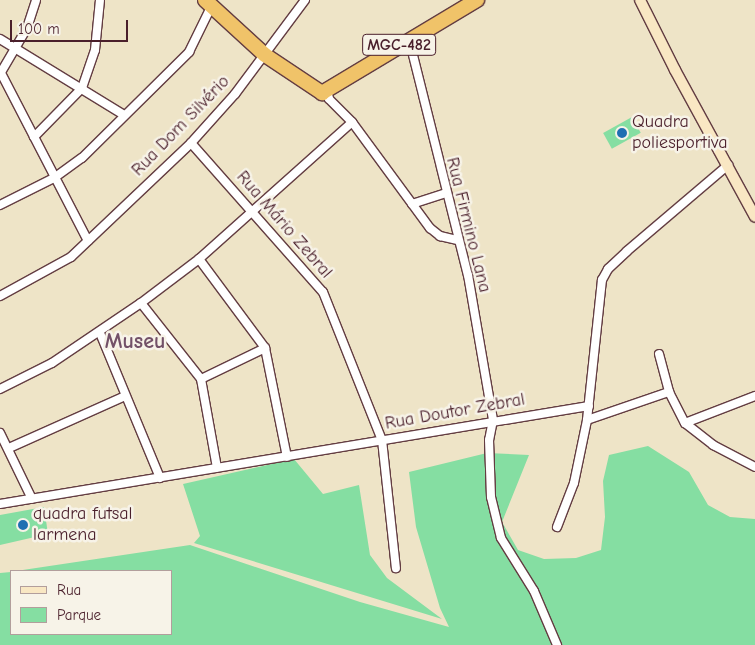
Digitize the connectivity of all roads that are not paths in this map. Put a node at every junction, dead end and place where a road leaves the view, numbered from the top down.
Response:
1 (36, 0) edge
2 (100, 0) edge
3 (305, 0) edge
4 (477, 0) edge
5 (640, 0) edge
6 (209, 2) edge
7 (0, 39) edge
8 (409, 39) junction
9 (16, 48) junction
10 (266, 55) junction
11 (0, 73) edge
12 (82, 88) junction
13 (325, 92) junction
14 (124, 114) junction
15 (352, 122) junction
16 (34, 137) junction
17 (191, 143) junction
18 (728, 165) junction
19 (54, 178) junction
20 (445, 193) junction
21 (0, 204) edge
22 (412, 204) junction
23 (253, 212) junction
24 (755, 218) edge
25 (458, 240) junction
26 (88, 241) junction
27 (199, 259) junction
28 (0, 296) edge
29 (141, 303) junction
30 (100, 333) junction
31 (265, 348) junction
32 (659, 354) dead end
33 (201, 379) junction
34 (0, 389) edge
35 (669, 392) junction
36 (125, 396) junction
37 (755, 396) edge
38 (589, 406) junction
39 (493, 420) junction
40 (587, 420) junction
41 (685, 423) junction
42 (0, 433) edge
43 (382, 440) junction
44 (8, 448) junction
45 (287, 457) junction
46 (755, 467) edge
47 (216, 468) junction
48 (160, 478) junction
49 (32, 499) junction
50 (0, 504) edge
51 (557, 527) dead end
52 (396, 568) dead end
53 (557, 645) edge

1 - 9 street
2 - 12 street
3 - 10 street, Rua Dom Silvério
4 - 8 highway, MGC-482
5 - 18 main road
6 - 10 highway
6 - 14 street
7 - 9 street
8 - 13 highway, MGC-482
8 - 20 street, Rua Firmino Lana
9 - 11 street
9 - 12 street
10 - 13 highway
10 - 17 street, Rua Dom Silvério
11 - 16 street
12 - 14 street
12 - 16 street
13 - 15 street
14 - 19 street
15 - 22 street
15 - 23 street
16 - 19 street
17 - 23 street, Rua Mário Zebral
17 - 26 street, Rua Dom Silvério
18 - 24 main road
18 - 38 street
19 - 21 street
19 - 26 street
20 - 22 street
20 - 25 street, Rua Firmino Lana
22 - 25 street
23 - 27 street
23 - 43 street, Rua Mário Zebral
25 - 39 street, Rua Firmino Lana
26 - 28 street, Rua Dom Silvério
27 - 29 street
27 - 31 street
29 - 30 street
29 - 33 street
30 - 34 street
30 - 36 street
31 - 33 street
31 - 45 street
32 - 35 street
33 - 47 street
35 - 40 street
35 - 41 street
36 - 44 street
36 - 48 street
37 - 41 street
38 - 39 street, Rua Doutor Zebral
38 - 40 street
39 - 43 street, Rua Doutor Zebral
39 - 53 street, Rua Firmino Lana
40 - 51 street
41 - 46 street
42 - 44 street
43 - 45 street, Rua Doutor Zebral
43 - 52 street, Rua Mário Zebral
44 - 49 street
45 - 47 street, Rua Doutor Zebral
47 - 48 street, Rua Doutor Zebral
48 - 49 street, Rua Doutor Zebral
49 - 50 street, Rua Doutor Zebral

